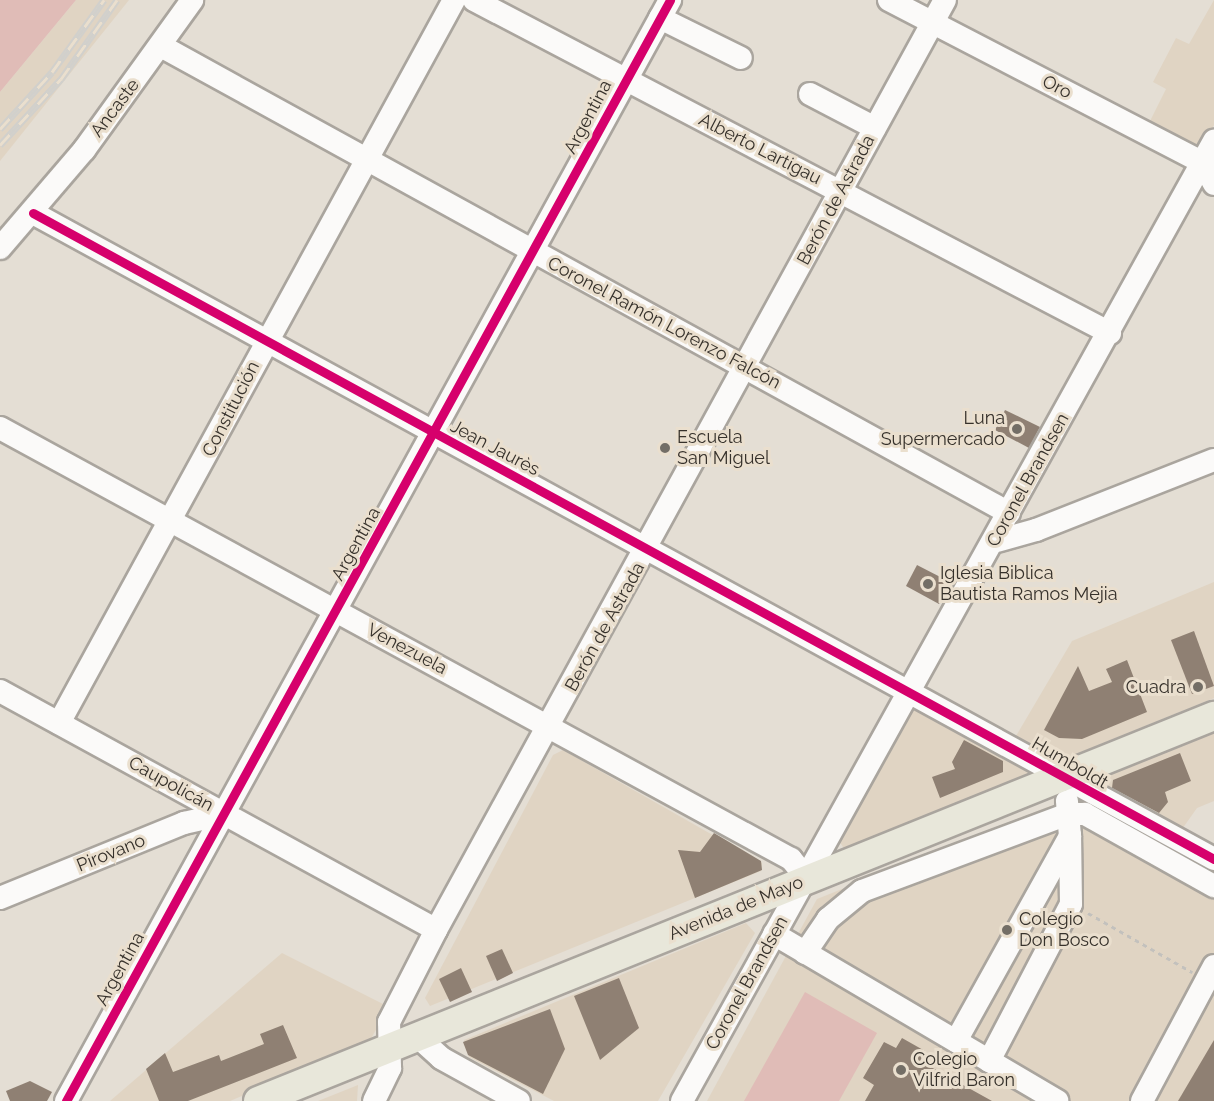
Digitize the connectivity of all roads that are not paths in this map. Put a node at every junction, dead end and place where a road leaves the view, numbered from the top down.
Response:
1 (192, 0) edge
2 (454, 0) edge
3 (474, 0) edge
4 (889, 0) edge
5 (945, 0) edge
6 (665, 9) edge
7 (932, 22) junction
8 (161, 46) junction
9 (741, 58) dead end
10 (626, 81) junction
11 (810, 94) dead end
12 (875, 128) junction
13 (1214, 141) edge
14 (363, 158) junction
15 (1202, 162) junction
16 (1214, 184) edge
17 (841, 191) junction
18 (33, 213) junction
19 (0, 248) edge
20 (535, 253) junction
21 (1110, 333) junction
22 (266, 339) junction
23 (746, 367) junction
24 (0, 428) edge
25 (436, 435) junction
26 (1214, 460) edge
27 (1009, 513) junction
28 (172, 523) junction
29 (993, 542) junction
30 (647, 549) junction
31 (337, 611) junction
32 (0, 691) edge
33 (911, 691) junction
34 (1214, 716) edge
35 (58, 723) junction
36 (550, 726) junction
37 (1067, 808) junction
38 (224, 814) junction
39 (1214, 859) edge
40 (807, 879) junction
41 (1214, 886) edge
42 (0, 898) edge
43 (436, 930) junction
44 (774, 934) junction
45 (806, 953) junction
46 (1210, 973) edge
47 (418, 1036) junction
48 (956, 1041) junction
49 (388, 1048) junction
50 (989, 1061) junction
51 (66, 1101) edge
52 (258, 1101) edge
53 (374, 1101) edge
54 (519, 1101) edge
55 (682, 1101) edge
56 (1058, 1101) edge
57 (1142, 1101) edge

1 - 8 street, Ancaste
2 - 14 street, Constitución
3 - 10 street, Alberto Lartigau
4 - 7 street, Oro
5 - 7 street, Berón de Astrada
6 - 9 street
6 - 10 street, Argentina
7 - 12 street, Berón de Astrada
7 - 15 street, Oro
8 - 14 street, Coronel Ramón Lorenzo Falcón
8 - 18 street, Ancaste
10 - 17 street, Alberto Lartigau
10 - 20 street, Argentina
11 - 12 street
12 - 17 street, Berón de Astrada
13 - 15 street, Coronel Brandsen
14 - 20 street, Coronel Ramón Lorenzo Falcón
14 - 22 street, Constitución
15 - 16 street
15 - 21 street, Coronel Brandsen
17 - 21 street, Alberto Lartigau
17 - 23 street, Berón de Astrada
18 - 19 street, Ancaste
18 - 22 street, Jean Jaurès
20 - 23 street, Coronel Ramón Lorenzo Falcón
20 - 25 street, Argentina
21 - 27 street, Coronel Brandsen
22 - 25 street, Jean Jaurès
22 - 28 street, Constitución
23 - 27 street, Coronel Ramón Lorenzo Falcón
23 - 30 street, Berón de Astrada
24 - 28 street, Venezuela
25 - 30 street, Jean Jaurès
25 - 31 street, Argentina
26 - 29 street
27 - 29 street, Coronel Brandsen
28 - 31 street, Venezuela
28 - 35 street, Constitución
29 - 33 street, Coronel Brandsen
30 - 33 street, Jean Jaurès
30 - 36 street, Berón de Astrada
31 - 36 street, Venezuela
31 - 38 street, Argentina
32 - 35 street, Caupolicán
33 - 37 street, Humboldt
33 - 40 street, Coronel Brandsen
34 - 37 main road, Avenida de Mayo
35 - 38 street, Caupolicán
36 - 40 street, Venezuela
36 - 43 street, Berón de Astrada
37 - 39 street, Humboldt
37 - 40 main road, Avenida de Mayo
37 - 41 street
37 - 45 street
37 - 48 street
37 - 50 street
38 - 42 street, Pirovano
38 - 43 street, Caupolicán
38 - 51 street, Argentina
40 - 44 street, Coronel Brandsen
40 - 47 main road, Avenida de Mayo
43 - 49 street, Berón de Astrada
44 - 45 street
44 - 55 street, Coronel Brandsen
45 - 48 street
46 - 57 street
47 - 49 main road, Avenida de Mayo
47 - 54 street
48 - 50 street
49 - 52 main road, Avenida de Mayo
49 - 53 street, Berón de Astrada
50 - 56 street

